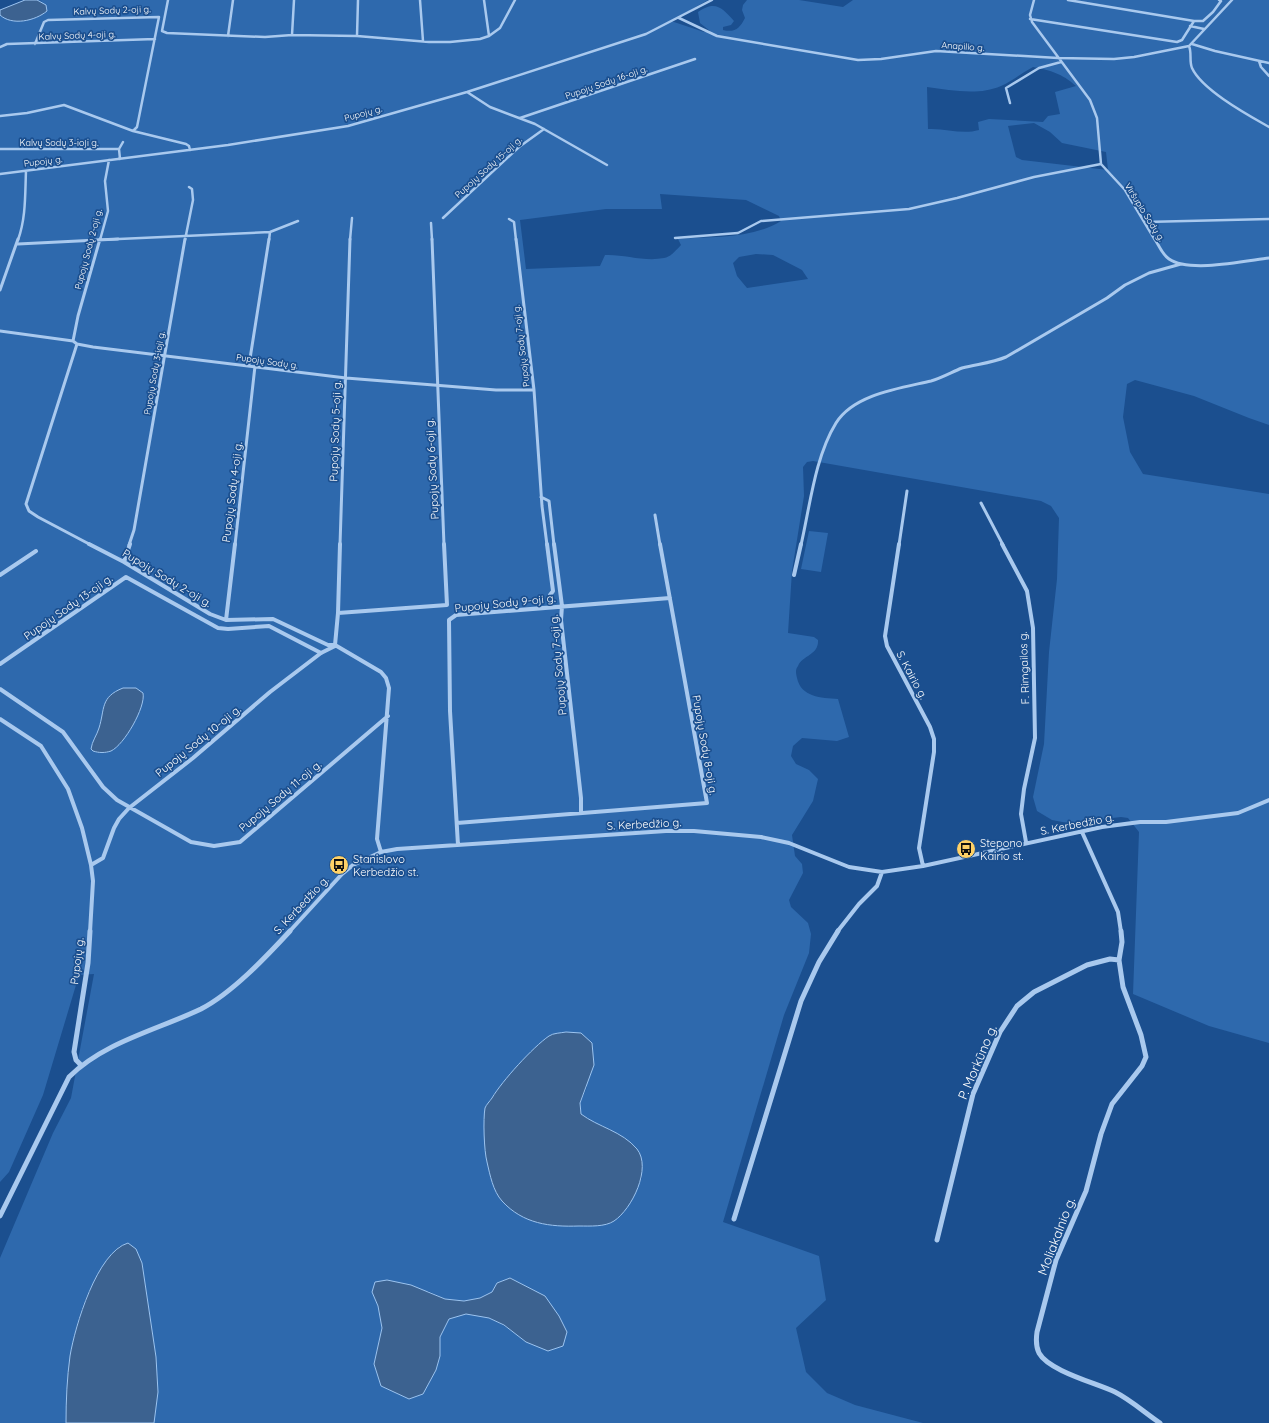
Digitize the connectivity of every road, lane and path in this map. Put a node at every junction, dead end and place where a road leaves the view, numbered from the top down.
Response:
1 (168, 0) edge
2 (233, 0) edge
3 (294, 0) edge
4 (358, 0) edge
5 (420, 0) edge
6 (484, 0) edge
7 (515, 0) edge
8 (712, 0) edge
9 (1034, 0) edge
10 (1068, 0) edge
11 (1220, 0) edge
12 (1232, 0) edge
13 (679, 18) junction
14 (1030, 20) junction
15 (1194, 21) junction
16 (1190, 26) junction
17 (1204, 29) junction
18 (292, 35) junction
19 (228, 36) junction
20 (357, 36) junction
21 (489, 36) junction
22 (156, 39) junction
23 (423, 41) junction
24 (0, 42) edge
25 (7, 44) junction
26 (35, 44) junction
27 (1192, 44) junction
28 (1189, 46) junction
29 (0, 47) edge
30 (1058, 58) junction
31 (695, 59) dead end
32 (1259, 61) junction
33 (1061, 62) junction
34 (1269, 63) edge
35 (1269, 76) edge
36 (467, 92) junction
37 (1010, 103) dead end
38 (0, 116) edge
39 (520, 118) junction
40 (1269, 127) edge
41 (544, 129) junction
42 (133, 131) junction
43 (123, 142) dead end
44 (0, 149) edge
45 (119, 149) junction
46 (190, 150) junction
47 (120, 159) junction
48 (109, 160) junction
49 (1101, 164) junction
50 (607, 165) dead end
51 (26, 171) junction
52 (0, 174) edge
53 (189, 187) dead end
54 (352, 218) dead end
55 (443, 218) dead end
56 (509, 219) dead end
57 (1269, 219) edge
58 (298, 221) dead end
59 (1145, 222) junction
60 (432, 223) dead end
61 (270, 232) junction
62 (187, 236) junction
63 (675, 238) dead end
64 (100, 240) junction
65 (18, 244) junction
66 (1269, 258) edge
67 (1181, 264) junction
68 (0, 290) edge
69 (0, 331) edge
70 (73, 341) junction
71 (77, 344) junction
72 (164, 355) junction
73 (249, 365) junction
74 (255, 366) junction
75 (346, 378) junction
76 (437, 386) junction
77 (534, 390) junction
78 (907, 491) dead end
79 (541, 497) junction
80 (981, 503) dead end
81 (655, 515) dead end
82 (36, 551) dead end
83 (124, 562) junction
84 (0, 575) edge
85 (794, 575) dead end
86 (550, 595) dead end
87 (670, 598) junction
88 (562, 606) junction
89 (338, 613) junction
90 (226, 620) junction
91 (335, 645) junction
92 (321, 653) junction
93 (0, 664) edge
94 (0, 689) edge
95 (388, 716) junction
96 (0, 719) edge
97 (1269, 800) edge
98 (129, 808) junction
99 (581, 812) junction
100 (457, 823) junction
101 (1082, 832) junction
102 (1026, 842) junction
103 (458, 845) junction
104 (381, 852) junction
105 (91, 864) junction
106 (923, 866) junction
107 (882, 872) junction
108 (1119, 960) junction
109 (81, 1065) junction
110 (0, 1216) edge
111 (734, 1219) dead end
112 (937, 1240) dead end
113 (1160, 1423) edge

1 - 19 street
2 - 19 street
3 - 18 street
4 - 20 street
5 - 23 street
6 - 21 street
7 - 21 street
8 - 13 street, Pupojų g.
9 - 14 street
10 - 15 street
11 - 15 street
12 - 17 street, Anapilio g.
13 - 30 street, Anapilio g.
13 - 36 street, Pupojų g.
14 - 16 street
14 - 30 street
15 - 16 street
16 - 17 street
17 - 27 street, Anapilio g.
18 - 19 street
18 - 20 street
20 - 23 street
21 - 23 street
22 - 26 street, Kalvų Sodų 4-oji g.
22 - 26 street, Kalvų Sodų 2-oji g.
22 - 42 street, Kalvų Sodų 2-oji g.
24 - 25 street
25 - 26 street, Kalvų Sodų 4-oji g.
25 - 29 street, Kalvų Sodų 4-oji g.
27 - 28 street, Anapilio g.
27 - 32 street
28 - 30 street, Anapilio g.
28 - 40 street
30 - 33 street
31 - 39 street, Pupojų Sodų 16-oji g.
32 - 34 street
32 - 35 street
33 - 37 street
33 - 49 street
36 - 39 street
36 - 46 street, Pupojų g.
38 - 42 street
39 - 41 street
41 - 50 street
41 - 55 street, Pupojų Sodų 15-oji g.
42 - 46 street
43 - 45 street
44 - 45 street, Kalvų Sodų 3-ioji g.
45 - 47 street
46 - 47 street, Pupojų g.
47 - 48 street, Pupojų g.
48 - 51 street, Pupojų g.
48 - 64 street, Pupojų Sodų 2-oji g.
49 - 59 street, Viršupio Sodų g.
49 - 63 street
51 - 52 street, Pupojų g.
51 - 65 street
53 - 62 street, Pupojų Sodų 3-ioji g.
54 - 75 street, Pupojų Sodų 5-oji g.
56 - 77 street, Pupojų Sodų 7-oji g.
57 - 59 street
58 - 61 street
59 - 67 street, Viršupio Sodų g.
60 - 76 street, Pupojų Sodų 6-oji g.
61 - 62 street
61 - 73 street
62 - 64 street
62 - 72 street, Pupojų Sodų 3-ioji g.
64 - 65 street
64 - 70 street, Pupojų Sodų 2-oji g.
65 - 68 street
66 - 67 street, Viršupio Sodų g.
67 - 85 street
69 - 70 street, Pupojų Sodų g.
70 - 71 street, Pupojų Sodų g.
71 - 72 street, Pupojų Sodų g.
71 - 83 street, Pupojų Sodų 2-oji g.
72 - 73 street, Pupojų Sodų g.
72 - 83 street, Pupojų Sodų 3-ioji g.
73 - 74 street, Pupojų Sodų g.
74 - 75 street, Pupojų Sodų g.
74 - 90 street, Pupojų Sodų 4-oji g.
75 - 76 street, Pupojų Sodų g.
75 - 89 street, Pupojų Sodų 5-oji g.
76 - 77 street, Pupojų Sodų g.
76 - 89 street, Pupojų Sodų 6-oji g.
77 - 79 street, Pupojų Sodų 7-oji g.
78 - 106 street, S. Kairio g.
79 - 86 street, Pupojų Sodų 7-oji g.
79 - 88 street, Pupojų Sodų 7-oji g.
80 - 102 street, F. Rimgailos g.
81 - 87 street, Pupojų Sodų 8-oji g.
82 - 84 street
83 - 90 street, Pupojų Sodų 2-oji g.
87 - 88 street, Pupojų Sodų 9-oji g.
87 - 99 street, Pupojų Sodų 8-oji g.
88 - 99 street, Pupojų Sodų 7-oji g.
88 - 100 street, Pupojų Sodų 9-oji g.
89 - 91 street, Pupojų Sodų 5-oji g.
90 - 91 street, Pupojų Sodų 2-oji g.
91 - 92 street, Pupojų Sodų 10-oji g.
91 - 95 street, Pupojų Sodų 2-oji g.
92 - 93 street, Pupojų Sodų 13-oji g.
92 - 98 street, Pupojų Sodų 10-oji g.
94 - 98 street, Pupojų Sodų 11-oji g.
95 - 98 street, Pupojų Sodų 11-oji g.
95 - 104 street, Pupojų Sodų 2-oji g.
96 - 105 street, Pupojų g.
97 - 101 street, S. Kerbedžio g.
98 - 105 street, Pupojų Sodų 10-oji g.
99 - 100 street, Pupojų Sodų 8-oji g.
100 - 103 street, Pupojų Sodų 9-oji g.
101 - 102 street, S. Kerbedžio g.
101 - 108 street
102 - 106 street, S. Kerbedžio g.
103 - 104 street, S. Kerbedžio g.
103 - 107 street, S. Kerbedžio g.
104 - 109 street, S. Kerbedžio g.
105 - 109 street, Pupojų g.
106 - 107 street, S. Kerbedžio g.
107 - 111 street
108 - 112 street, P. Morkūno g.
108 - 113 street, Moliakalnio g.
109 - 110 street

